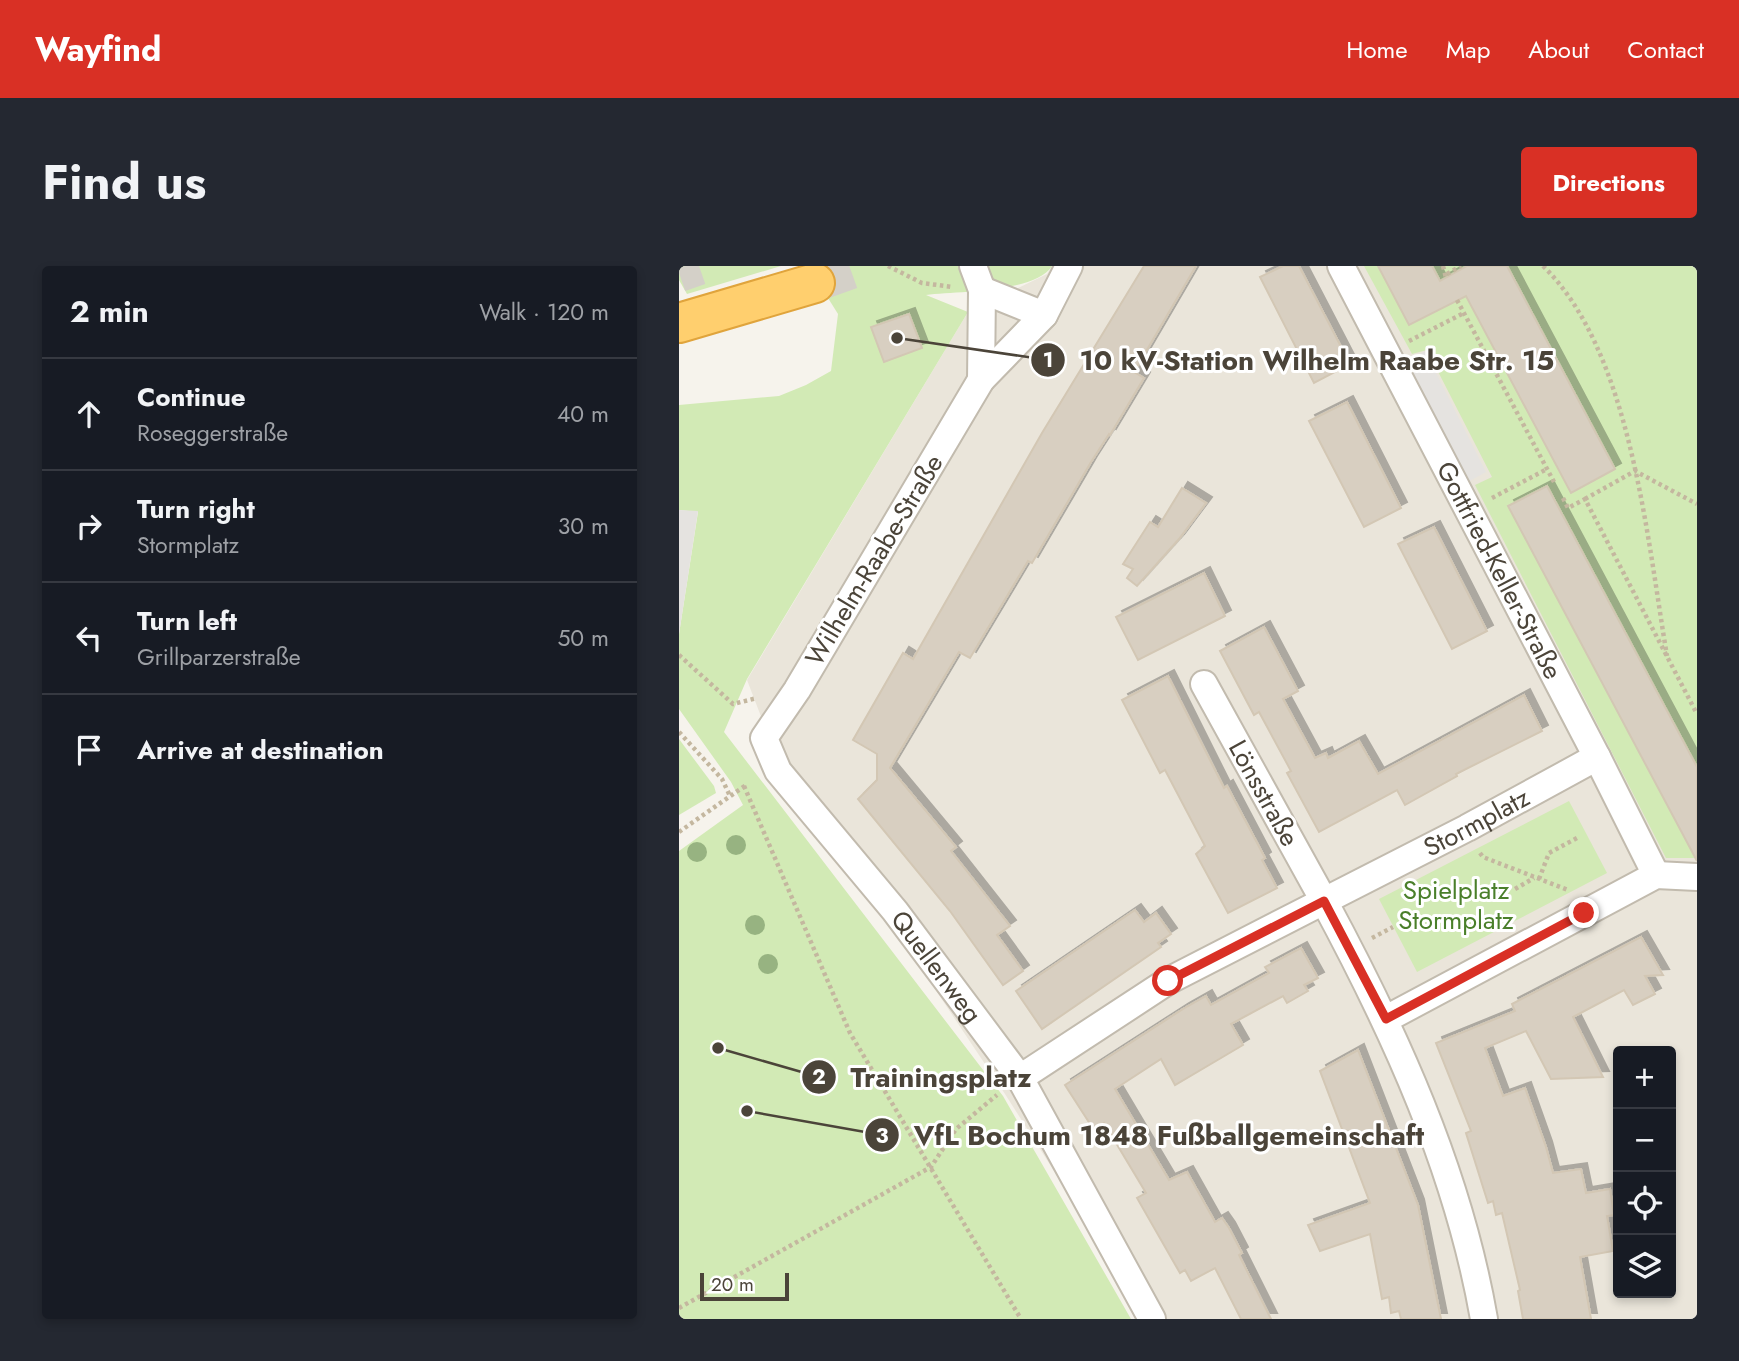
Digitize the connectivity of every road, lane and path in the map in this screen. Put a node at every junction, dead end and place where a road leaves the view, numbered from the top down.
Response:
1 (888, 266) edge
2 (1069, 266) edge
3 (1341, 266) edge
4 (1443, 266) edge
5 (1461, 266) edge
6 (1543, 266) edge
7 (978, 278) edge
8 (815, 284) tunnel mouth
9 (1457, 300) dead end
10 (1464, 313) junction
11 (1044, 315) junction
12 (679, 323) edge
13 (1387, 353) junction
14 (981, 380) junction
15 (1547, 469) junction
16 (1635, 471) junction
17 (1554, 482) dead end
18 (1563, 498) dead end
19 (1584, 499) junction
20 (1697, 503) edge
21 (1469, 511) junction
22 (679, 655) edge
23 (1667, 656) junction
24 (1204, 684) dead end
25 (797, 690) junction
26 (1697, 714) edge
27 (679, 732) edge
28 (764, 738) joint
29 (1597, 757) junction
30 (778, 771) junction
31 (744, 786) junction
32 (730, 796) junction
33 (679, 832) edge
34 (1577, 838) dead end
35 (1483, 857) dead end
36 (1656, 876) junction
37 (1697, 877) edge
38 (1537, 878) junction
39 (1515, 888) dead end
40 (1324, 901) junction
41 (1584, 913) junction
42 (1386, 1019) junction
43 (1020, 1078) junction
44 (931, 1167) junction
45 (679, 1308) edge
46 (1021, 1319) edge
47 (1152, 1319) edge
48 (1484, 1319) edge

1 - 7 path
2 - 11 street, Wilhelm-Raabe-Straße
3 - 13 street, Gottfried-Keller-Straße
4 - 5 path
6 - 16 path
7 - 11 street
7 - 14 street
8 - 12 highway
9 - 10 path
10 - 13 path
10 - 15 path
11 - 14 street, Wilhelm-Raabe-Straße
13 - 21 street, Gottfried-Keller-Straße
14 - 25 street, Wilhelm-Raabe-Straße
15 - 17 path
15 - 21 path
16 - 19 path
16 - 20 path
16 - 23 path
18 - 19 path
19 - 23 path
21 - 29 street, Gottfried-Keller-Straße
22 - 25 path
23 - 26 path
24 - 40 street, Lönsstraße
25 - 28 street, Wilhelm-Raabe-Straße
27 - 32 path
28 - 30 street, Quellenweg
29 - 36 street, Gottfried-Keller-Straße
29 - 40 street, Stormplatz
30 - 31 path
30 - 43 street, Quellenweg
31 - 32 path
31 - 44 path
32 - 33 path
34 - 38 path
35 - 38 path
36 - 37 street
36 - 41 street
38 - 39 path
38 - 41 path
40 - 42 street
40 - 43 street, Stormplatz
41 - 42 street
42 - 48 street
43 - 44 path
43 - 47 street, Quellenweg
44 - 45 path
44 - 46 path

